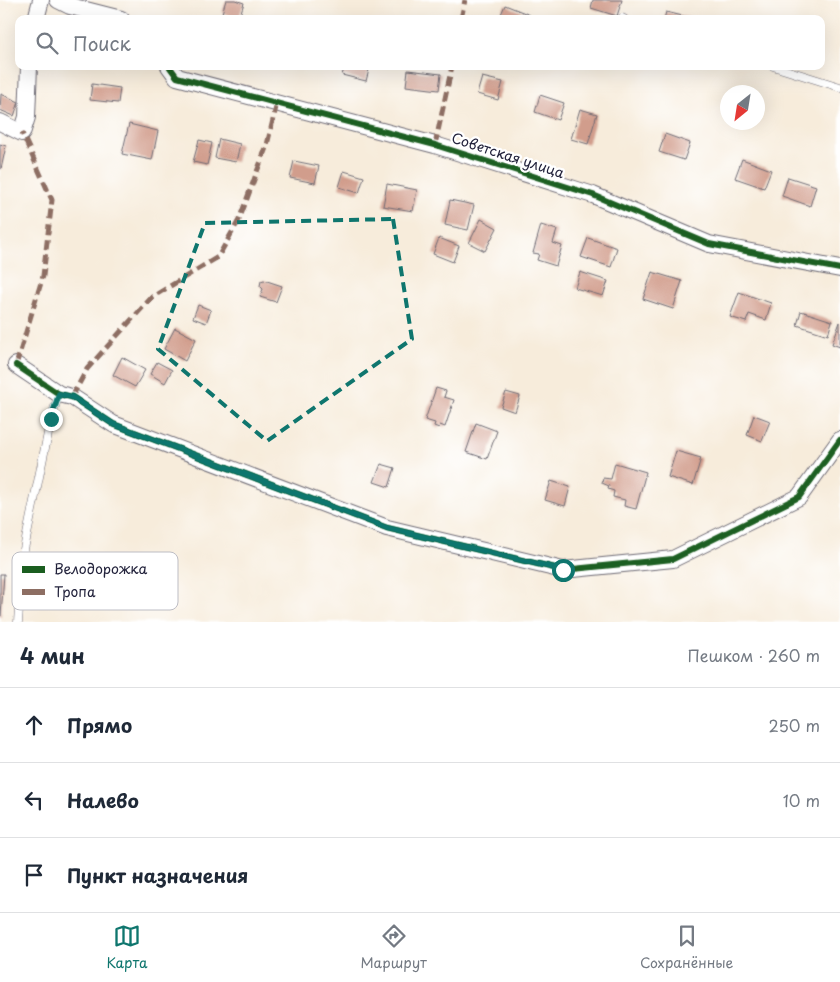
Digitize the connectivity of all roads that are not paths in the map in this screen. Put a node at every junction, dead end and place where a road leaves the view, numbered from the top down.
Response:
1 (41, 0) edge
2 (58, 0) edge
3 (37, 15) edge
4 (105, 15) edge
5 (29, 70) edge
6 (173, 70) edge
7 (786, 70) edge
8 (840, 87) edge
9 (0, 122) edge
10 (840, 269) edge
11 (16, 365) dead end
12 (59, 394) junction
13 (840, 440) edge
14 (23, 552) edge

1 - 3 street
2 - 4 street
5 - 9 street
6 - 10 street, Советская улица
7 - 8 lane
11 - 12 street
12 - 13 street
12 - 14 lane

